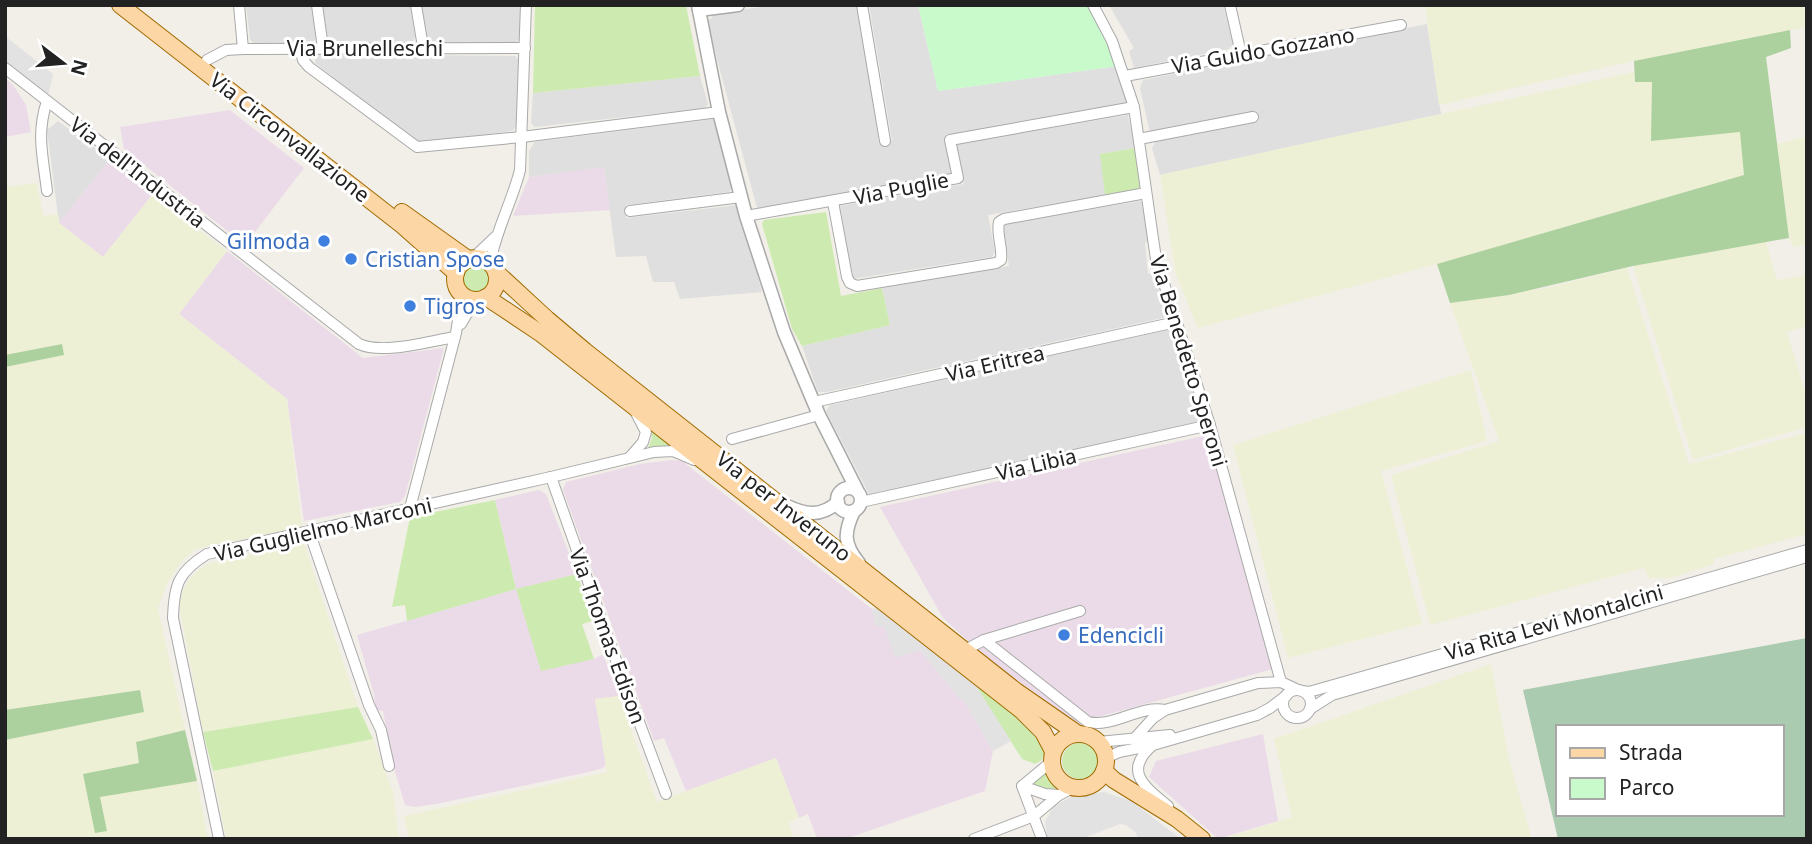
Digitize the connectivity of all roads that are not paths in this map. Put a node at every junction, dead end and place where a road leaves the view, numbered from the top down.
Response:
1 (120, 5) edge
2 (136, 5) edge
3 (239, 5) edge
4 (317, 5) edge
5 (416, 5) edge
6 (526, 5) edge
7 (738, 5) edge
8 (862, 5) edge
9 (1093, 5) edge
10 (1230, 5) edge
11 (699, 8) edge
12 (1401, 25) dead end
13 (423, 47) junction
14 (243, 48) junction
15 (300, 48) junction
16 (323, 48) junction
17 (525, 48) junction
18 (1241, 54) junction
19 (207, 60) junction
20 (5, 68) edge
21 (1125, 76) junction
22 (47, 101) junction
23 (1134, 107) junction
24 (719, 112) junction
25 (1253, 117) dead end
26 (522, 137) junction
27 (1139, 139) junction
28 (885, 141) dead end
29 (47, 191) dead end
30 (1146, 193) junction
31 (741, 197) junction
32 (833, 202) junction
33 (630, 211) dead end
34 (746, 216) junction
35 (495, 236) junction
36 (471, 258) junction
37 (493, 267) junction
38 (456, 273) junction
39 (462, 295) junction
40 (483, 298) junction
41 (1176, 322) junction
42 (456, 334) junction
43 (626, 400) junction
44 (814, 402) junction
45 (819, 415) junction
46 (1210, 425) junction
47 (732, 439) dead end
48 (630, 457) junction
49 (841, 460) junction
50 (551, 477) junction
51 (727, 480) junction
52 (840, 496) junction
53 (773, 499) junction
54 (857, 501) junction
55 (410, 508) junction
56 (309, 531) junction
57 (1807, 550) edge
58 (1807, 557) edge
59 (866, 571) junction
60 (1080, 611) dead end
61 (984, 640) junction
62 (965, 650) junction
63 (1281, 682) junction
64 (1300, 690) junction
65 (1287, 695) junction
66 (1310, 709) junction
67 (1165, 710) junction
68 (1257, 715) junction
69 (1125, 716) junction
70 (1292, 717) junction
71 (1194, 732) junction
72 (1078, 734) junction
73 (1137, 736) junction
74 (1099, 742) junction
75 (1153, 745) junction
76 (1052, 756) junction
77 (1105, 764) junction
78 (390, 766) dead end
79 (1022, 786) junction
80 (1091, 786) junction
81 (1066, 792) junction
82 (666, 794) dead end
83 (1034, 816) junction
84 (1196, 838) edge
85 (219, 839) edge
86 (974, 839) edge
87 (1042, 839) edge

1 - 38 main road, Via Circonvallazione
2 - 19 main road, Via Circonvallazione
3 - 14 street
4 - 16 street
5 - 13 street
6 - 17 street
7 - 11 street
8 - 28 street
9 - 21 street, Via Benedetto Speroni
10 - 18 street
11 - 24 street
12 - 18 street, Via Guido Gozzano
13 - 16 street, Via Brunelleschi
13 - 17 street, Via Brunelleschi
14 - 15 street, Via Brunelleschi
14 - 19 street, Via Brunelleschi
15 - 16 street, Via Brunelleschi
15 - 26 street
17 - 26 street
18 - 21 street, Via Guido Gozzano
19 - 36 main road, Via Circonvallazione
20 - 22 street, Via dell'Industria
21 - 23 street, Via Benedetto Speroni
22 - 29 street
22 - 42 street, Via dell'Industria
23 - 27 street, Via Benedetto Speroni
23 - 32 street, Via Puglie
24 - 26 street
24 - 31 street
25 - 27 street
26 - 35 street
27 - 30 street, Via Benedetto Speroni
30 - 32 street
30 - 41 street, Via Benedetto Speroni
31 - 33 street
31 - 34 street
32 - 34 street, Via Puglie
34 - 44 street
35 - 36 street
35 - 37 street
36 - 37 main road
36 - 38 main road
37 - 40 main road
37 - 53 main road, Via per Inveruno
38 - 39 main road
39 - 40 main road
39 - 42 street
40 - 42 street
40 - 43 main road, Via per Inveruno
41 - 44 street, Via Eritrea
41 - 46 street, Via Benedetto Speroni
42 - 55 street
43 - 48 street
43 - 51 main road, Via per Inveruno
44 - 45 street
45 - 47 street
45 - 49 street
46 - 54 street, Via Libia
46 - 63 street, Via Benedetto Speroni
48 - 50 street, Via Guglielmo Marconi
48 - 51 street, Via Guglielmo Marconi
49 - 52 street
49 - 54 street
50 - 55 street, Via Guglielmo Marconi
50 - 82 street, Via Thomas Edison
51 - 76 main road, Via per Inveruno
52 - 53 street
52 - 54 street
52 - 54 street
53 - 59 main road, Via per Inveruno
54 - 59 street
55 - 56 street, Via Guglielmo Marconi
56 - 78 street
56 - 85 street, Via Guglielmo Marconi
57 - 64 street, Via Rita Levi Montalcini
58 - 66 street, Via Rita Levi Montalcini
59 - 62 main road, Via per Inveruno
60 - 61 street
61 - 62 street
61 - 69 street
62 - 72 main road, Via per Inveruno
63 - 64 street
63 - 67 street
64 - 65 street
64 - 66 street
65 - 68 street
65 - 70 street
66 - 70 street
67 - 69 street
67 - 73 street
68 - 70 street
68 - 71 street
69 - 73 street
71 - 73 street
71 - 75 street
72 - 74 main road
72 - 76 main road
73 - 74 street
74 - 77 main road
75 - 77 street
75 - 84 street
76 - 79 street
76 - 81 main road
77 - 80 main road
77 - 84 main road
79 - 81 street
79 - 83 street
80 - 81 main road
80 - 84 main road
81 - 83 street
83 - 86 street
83 - 87 street

